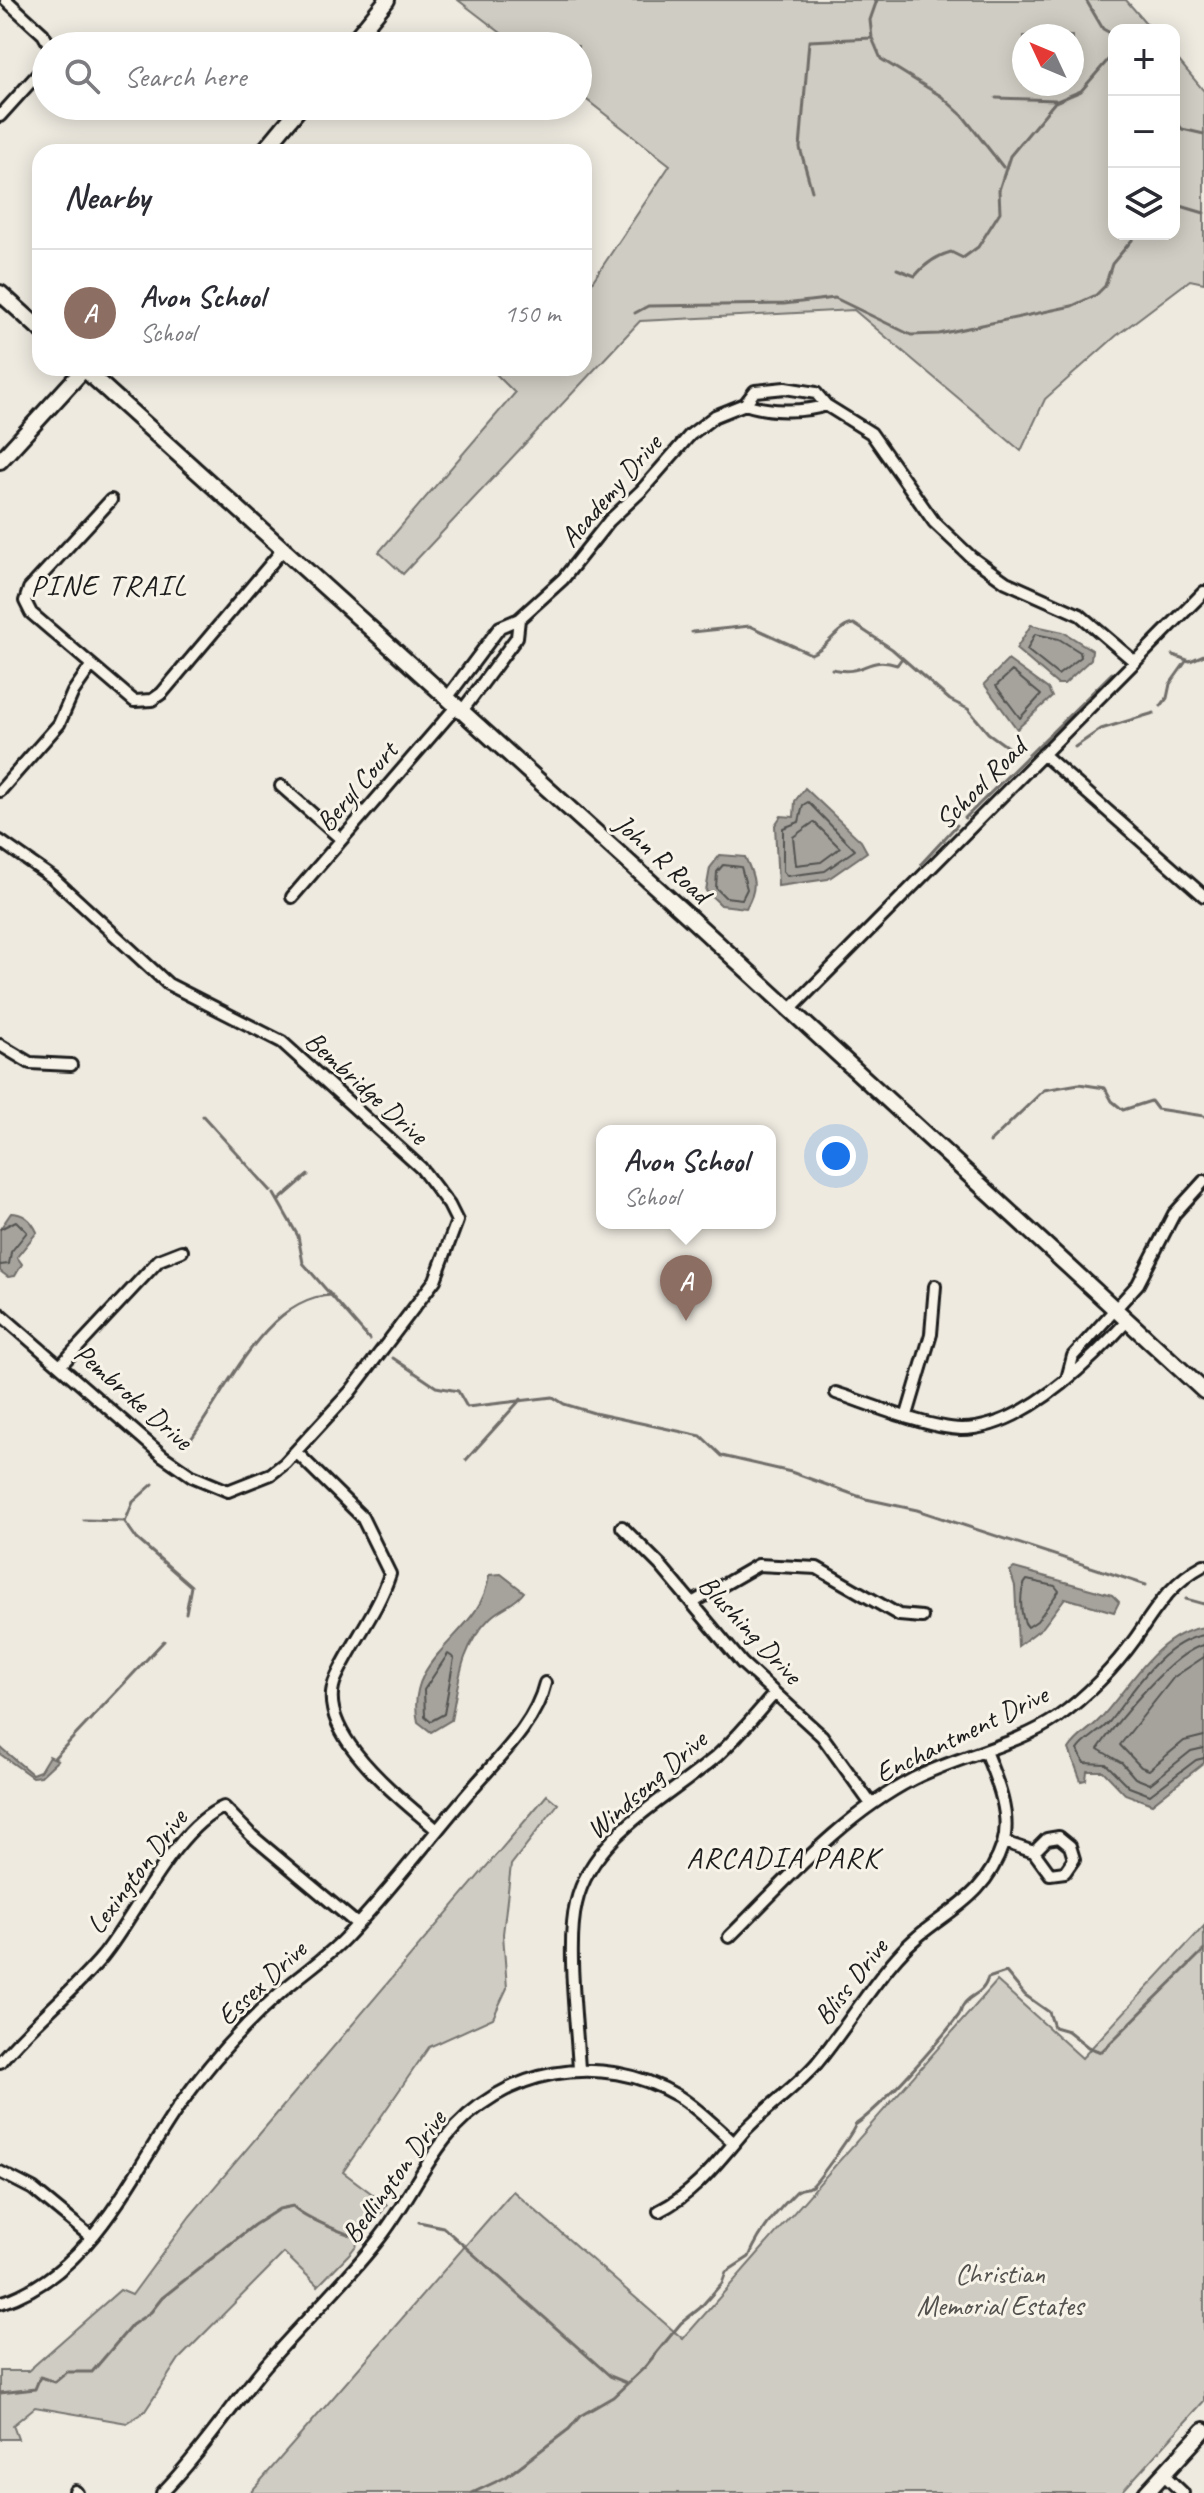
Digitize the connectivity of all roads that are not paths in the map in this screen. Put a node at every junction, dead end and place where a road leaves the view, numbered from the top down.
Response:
1 (6, 0) edge
2 (387, 0) edge
3 (41, 32) edge
4 (361, 32) edge
5 (32, 81) edge
6 (0, 116) edge
7 (289, 120) edge
8 (270, 144) edge
9 (0, 293) edge
10 (32, 322) edge
11 (77, 376) edge
12 (93, 376) edge
13 (745, 404) junction
14 (826, 405) junction
15 (0, 461) edge
16 (111, 500) dead end
17 (285, 547) junction
18 (1204, 592) edge
19 (519, 619) junction
20 (1135, 662) junction
21 (91, 666) junction
22 (455, 705) junction
23 (1043, 754) junction
24 (281, 786) dead end
25 (0, 791) edge
26 (341, 839) junction
27 (0, 841) edge
28 (1204, 896) edge
29 (292, 897) dead end
30 (791, 1009) junction
31 (0, 1045) edge
32 (71, 1065) dead end
33 (1204, 1181) edge
34 (182, 1251) dead end
35 (935, 1286) dead end
36 (1113, 1309) junction
37 (0, 1314) edge
38 (1127, 1321) junction
39 (61, 1365) junction
40 (1068, 1375) junction
41 (1204, 1391) edge
42 (836, 1393) dead end
43 (907, 1415) junction
44 (296, 1452) junction
45 (622, 1527) dead end
46 (1204, 1565) edge
47 (692, 1603) junction
48 (922, 1617) dead end
49 (545, 1683) dead end
50 (775, 1693) junction
51 (985, 1751) junction
52 (871, 1804) junction
53 (437, 1830) junction
54 (1004, 1842) junction
55 (1034, 1852) dead end
56 (357, 1924) junction
57 (729, 1937) dead end
58 (0, 2062) edge
59 (579, 2070) junction
60 (734, 2143) junction
61 (0, 2172) edge
62 (659, 2211) dead end
63 (90, 2236) junction
64 (0, 2303) edge
65 (1204, 2430) edge
66 (1163, 2474) junction
67 (162, 2493) edge
68 (1146, 2493) edge
69 (1183, 2493) edge

1 - 3 street
2 - 4 main road
5 - 6 street
7 - 8 main road
9 - 10 main road
11 - 15 main road
12 - 17 main road, John R Road
13 - 14 street
13 - 14 street, Academy Drive
13 - 19 street, Academy Drive
14 - 20 street, Academy Drive
16 - 21 street
17 - 21 street
17 - 22 main road, John R Road
18 - 20 street, School Road
19 - 22 street, Academy Drive
19 - 22 street, Academy Drive
20 - 23 street, School Road
21 - 25 street
22 - 26 street, Beryl Court
22 - 30 main road, John R Road
23 - 28 street
23 - 30 street, School Road
24 - 26 street
26 - 29 street, Beryl Court
27 - 44 street, Bembridge Drive
30 - 36 main road, John R Road
31 - 32 street
33 - 36 street
34 - 39 street
35 - 43 street
36 - 38 main road, John R Road
36 - 40 street
37 - 39 street, Pembroke Drive
38 - 40 street
38 - 41 main road, John R Road
39 - 44 street, Pembroke Drive
40 - 43 street
42 - 43 street
44 - 53 street
45 - 47 street, Blushing Drive
46 - 51 street, Enchantment Drive
47 - 48 street
47 - 50 street, Blushing Drive
49 - 53 street, Essex Drive
50 - 52 street, Blushing Drive
50 - 59 street, Windsong Drive
51 - 52 street, Enchantment Drive
51 - 54 street, Bliss Drive
52 - 57 street, Enchantment Drive
53 - 56 street, Essex Drive
54 - 55 street
54 - 60 street, Bliss Drive
56 - 58 street, Lexington Drive
56 - 63 street, Essex Drive
59 - 60 street, Bedlington Drive
59 - 67 street, Bedlington Drive
60 - 62 street, Bliss Drive
61 - 63 street
63 - 64 street, Essex Drive
65 - 66 main road
66 - 68 main road
66 - 69 street

